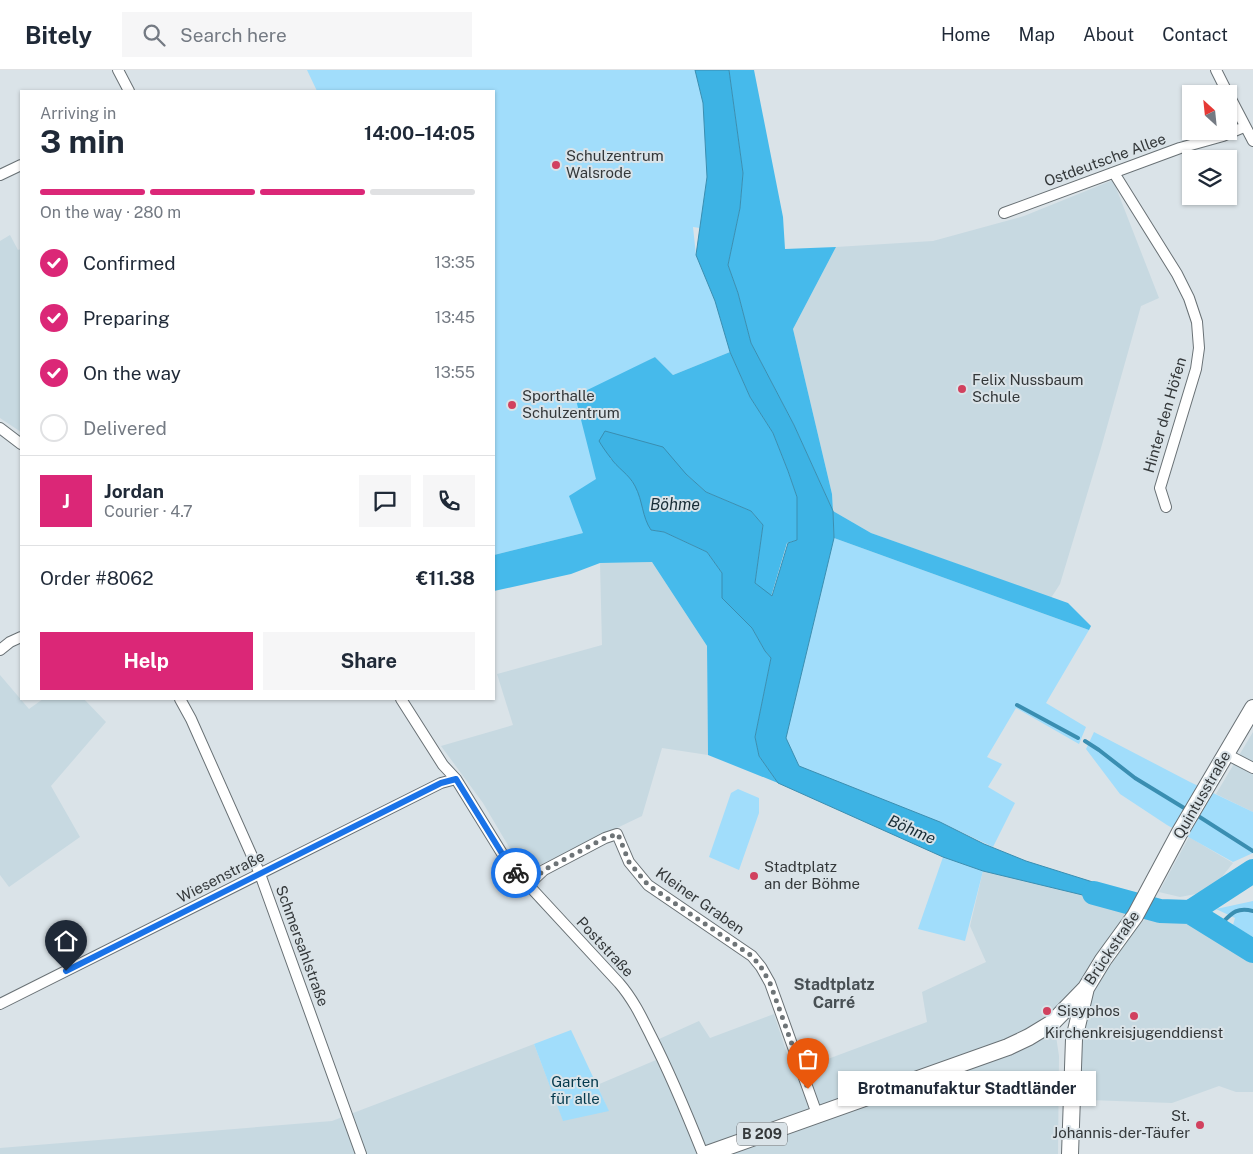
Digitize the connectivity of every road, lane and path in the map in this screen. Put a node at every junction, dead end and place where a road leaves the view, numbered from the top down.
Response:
1 (118, 70) edge
2 (1216, 70) edge
3 (1223, 85) edge
4 (128, 90) edge
5 (1238, 115) edge
6 (1244, 127) junction
7 (1253, 142) edge
8 (20, 166) edge
9 (1114, 173) junction
10 (0, 175) edge
11 (1004, 214) dead end
12 (0, 428) edge
13 (20, 443) edge
14 (1166, 507) dead end
15 (20, 637) edge
16 (0, 650) edge
17 (181, 700) edge
18 (402, 700) edge
19 (1253, 708) edge
20 (1226, 754) junction
21 (1253, 768) edge
22 (456, 779) junction
23 (260, 874) junction
24 (527, 886) junction
25 (1151, 887) joint
26 (1086, 988) junction
27 (0, 1004) edge
28 (1052, 1023) junction
29 (1074, 1039) junction
30 (816, 1114) junction
31 (361, 1154) edge
32 (703, 1154) edge
33 (707, 1154) edge
34 (1070, 1154) edge

1 - 4 street
2 - 3 street
5 - 6 street
6 - 7 street
6 - 9 street, Ostdeutsche Allee
8 - 10 street
9 - 11 street, Ostdeutsche Allee
9 - 14 street, Hinter den Höfen
12 - 13 street
15 - 16 street
17 - 23 street, Schmersahlstraße
18 - 22 street, Poststraße
19 - 20 main road, Quintusstraße / B 209
20 - 21 street
20 - 25 main road, Quintusstraße / B 209
22 - 23 street, Wiesenstraße
22 - 24 street, Poststraße
23 - 27 street, Wiesenstraße
23 - 31 street, Schmersahlstraße
24 - 30 street, Kleiner Graben
24 - 32 street, Poststraße
25 - 26 main road, Brückstraße / B 209
26 - 28 main road, Brückstraße / B 209
26 - 29 main road, B 209
28 - 29 main road
28 - 30 main road, B 209
29 - 34 main road, B 209
30 - 33 main road, B 209

